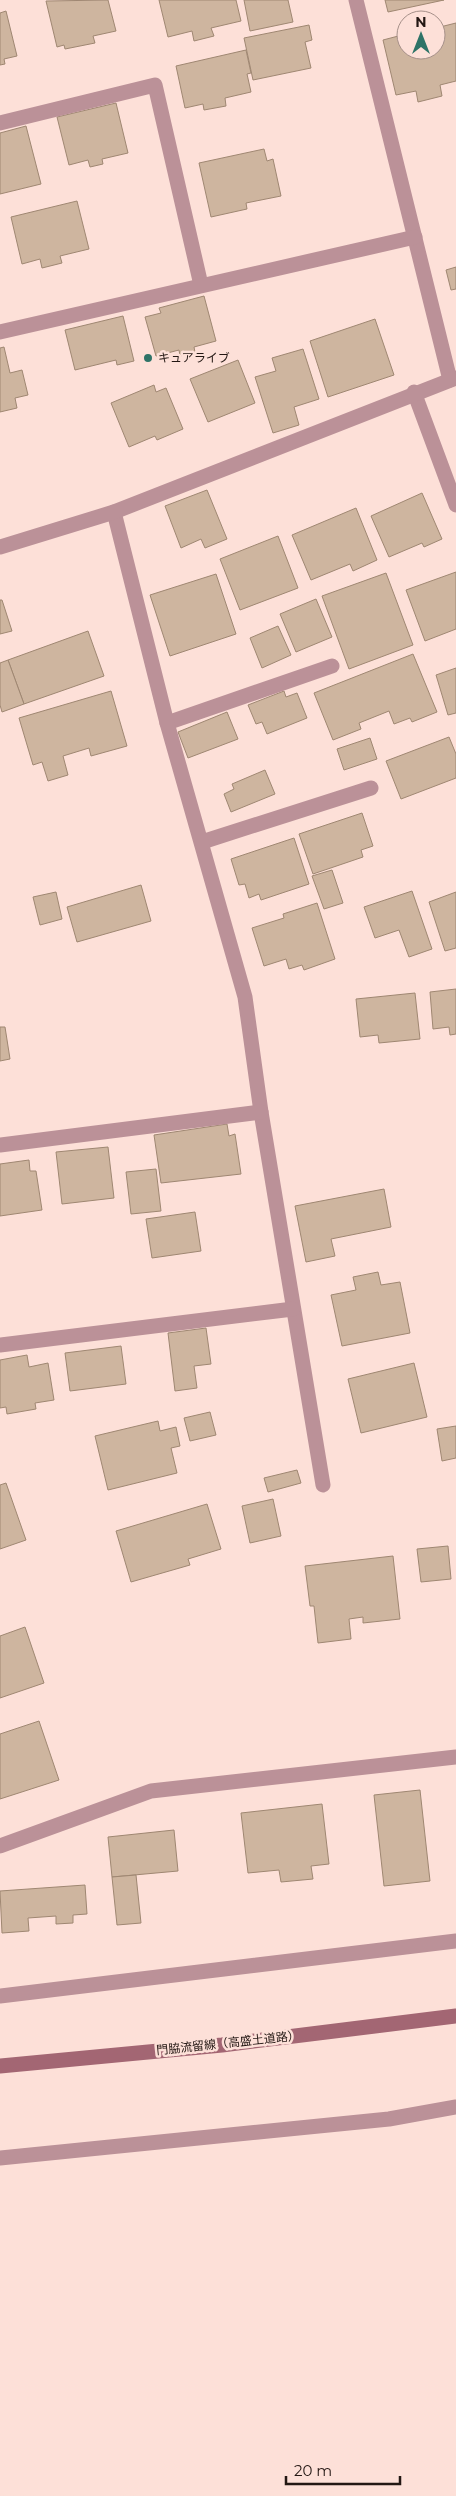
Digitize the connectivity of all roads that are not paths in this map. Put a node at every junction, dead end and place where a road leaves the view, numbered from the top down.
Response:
1 (356, 0) edge
2 (0, 123) edge
3 (414, 237) junction
4 (202, 285) junction
5 (0, 332) edge
6 (453, 379) edge
7 (414, 392) junction
8 (456, 505) edge
9 (114, 512) junction
10 (0, 547) edge
11 (332, 666) dead end
12 (167, 723) junction
13 (371, 788) dead end
14 (202, 842) junction
15 (261, 1112) junction
16 (0, 1145) edge
17 (293, 1309) junction
18 (0, 1345) edge
19 (323, 1485) dead end
20 (456, 1758) edge
21 (0, 1846) edge
22 (456, 1941) edge
23 (0, 1996) edge
24 (456, 2016) edge
25 (0, 2066) edge
26 (456, 2107) edge
27 (0, 2158) edge

1 - 3 street
2 - 4 street
3 - 4 street
3 - 6 street
4 - 5 street
6 - 7 street
7 - 8 street
7 - 9 street
9 - 10 street
9 - 12 street
11 - 12 street
12 - 14 street
13 - 14 street
14 - 15 street
15 - 16 street
15 - 17 street
17 - 18 street
17 - 19 street
20 - 21 street
22 - 23 street
24 - 25 main road, 門脇流留線（高盛土道路）
26 - 27 street

